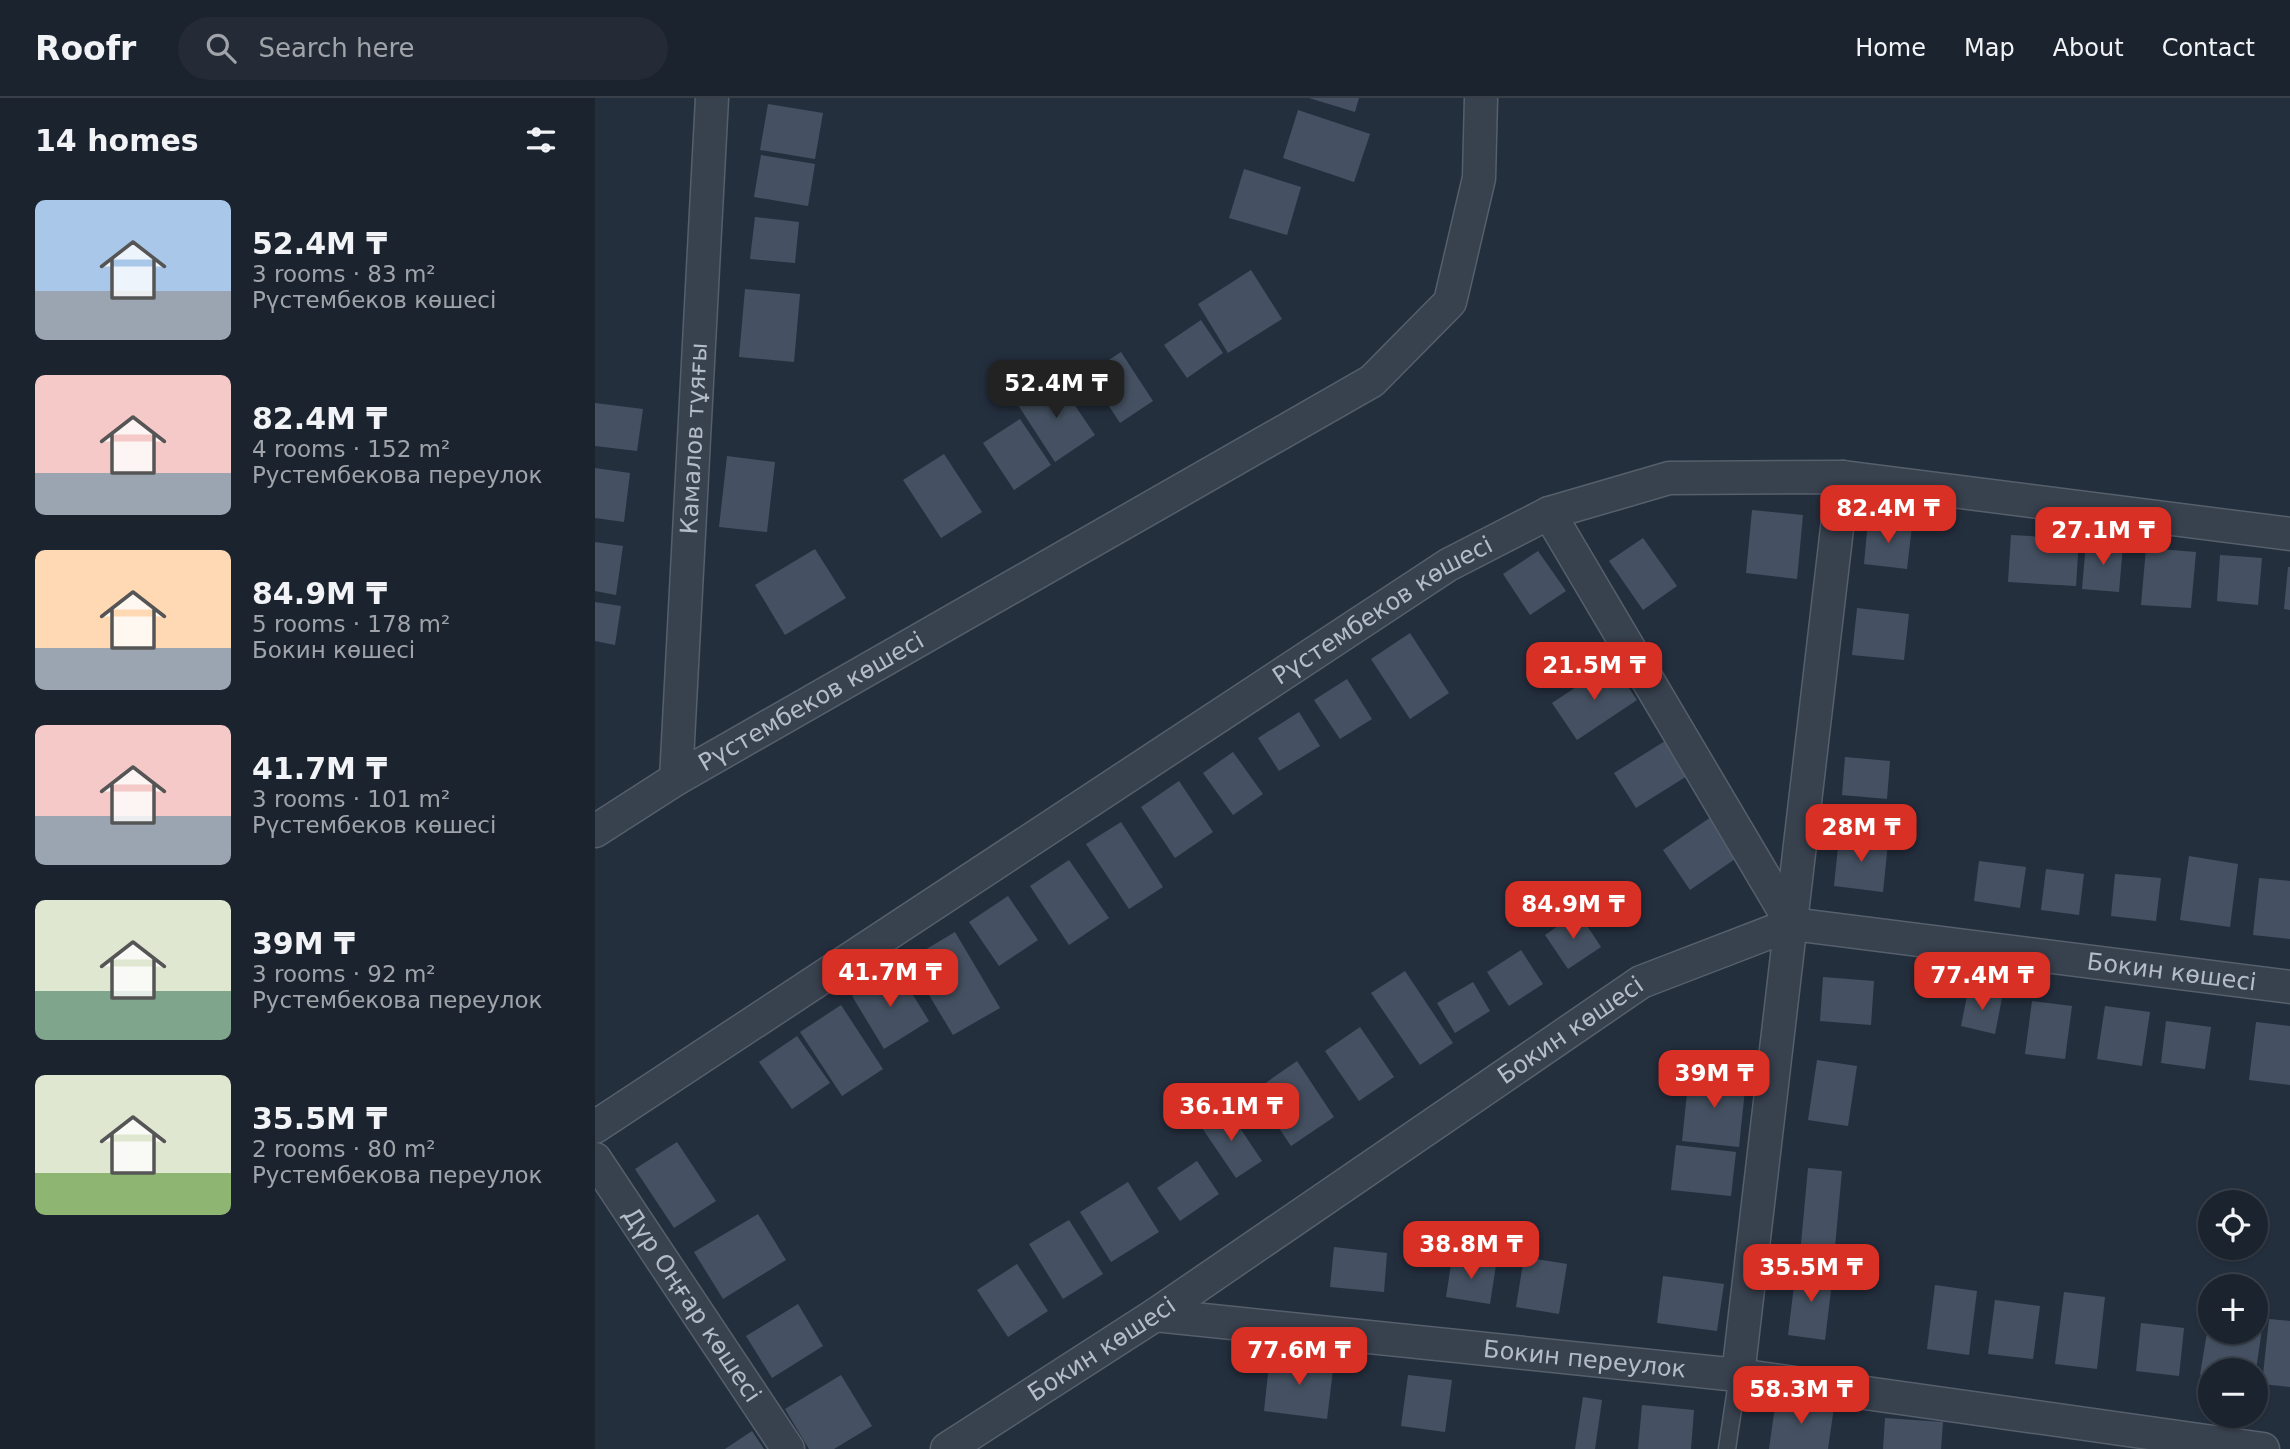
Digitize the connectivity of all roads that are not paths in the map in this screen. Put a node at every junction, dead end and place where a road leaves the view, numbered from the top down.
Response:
1 (712, 98) edge
2 (1481, 98) edge
3 (1843, 477) junction
4 (1549, 513) junction
5 (2290, 534) edge
6 (676, 779) junction
7 (595, 831) edge
8 (1791, 924) junction
9 (2290, 987) edge
10 (595, 1127) edge
11 (595, 1159) edge
12 (1154, 1315) junction
13 (1738, 1375) junction
14 (788, 1449) edge
15 (947, 1449) edge
16 (1727, 1449) edge
17 (2263, 1449) edge

1 - 6 street, Камалов тұяғы
2 - 6 street, Рүстембеков көшесі
3 - 4 street, Рүстембеков көшесі
3 - 5 street, Рүстембеков көшесі
3 - 8 street
4 - 8 street
4 - 10 street, Рүстембеков көшесі
6 - 7 street, Рүстембеков көшесі
8 - 9 street, Бокин көшесі
8 - 12 street, Бокин көшесі
8 - 13 street
11 - 14 street, Дүр Оңғар көшесі
12 - 13 street, Бокин переулок
12 - 15 street, Бокин көшесі
13 - 16 lane
13 - 17 street, Бокин переулок

